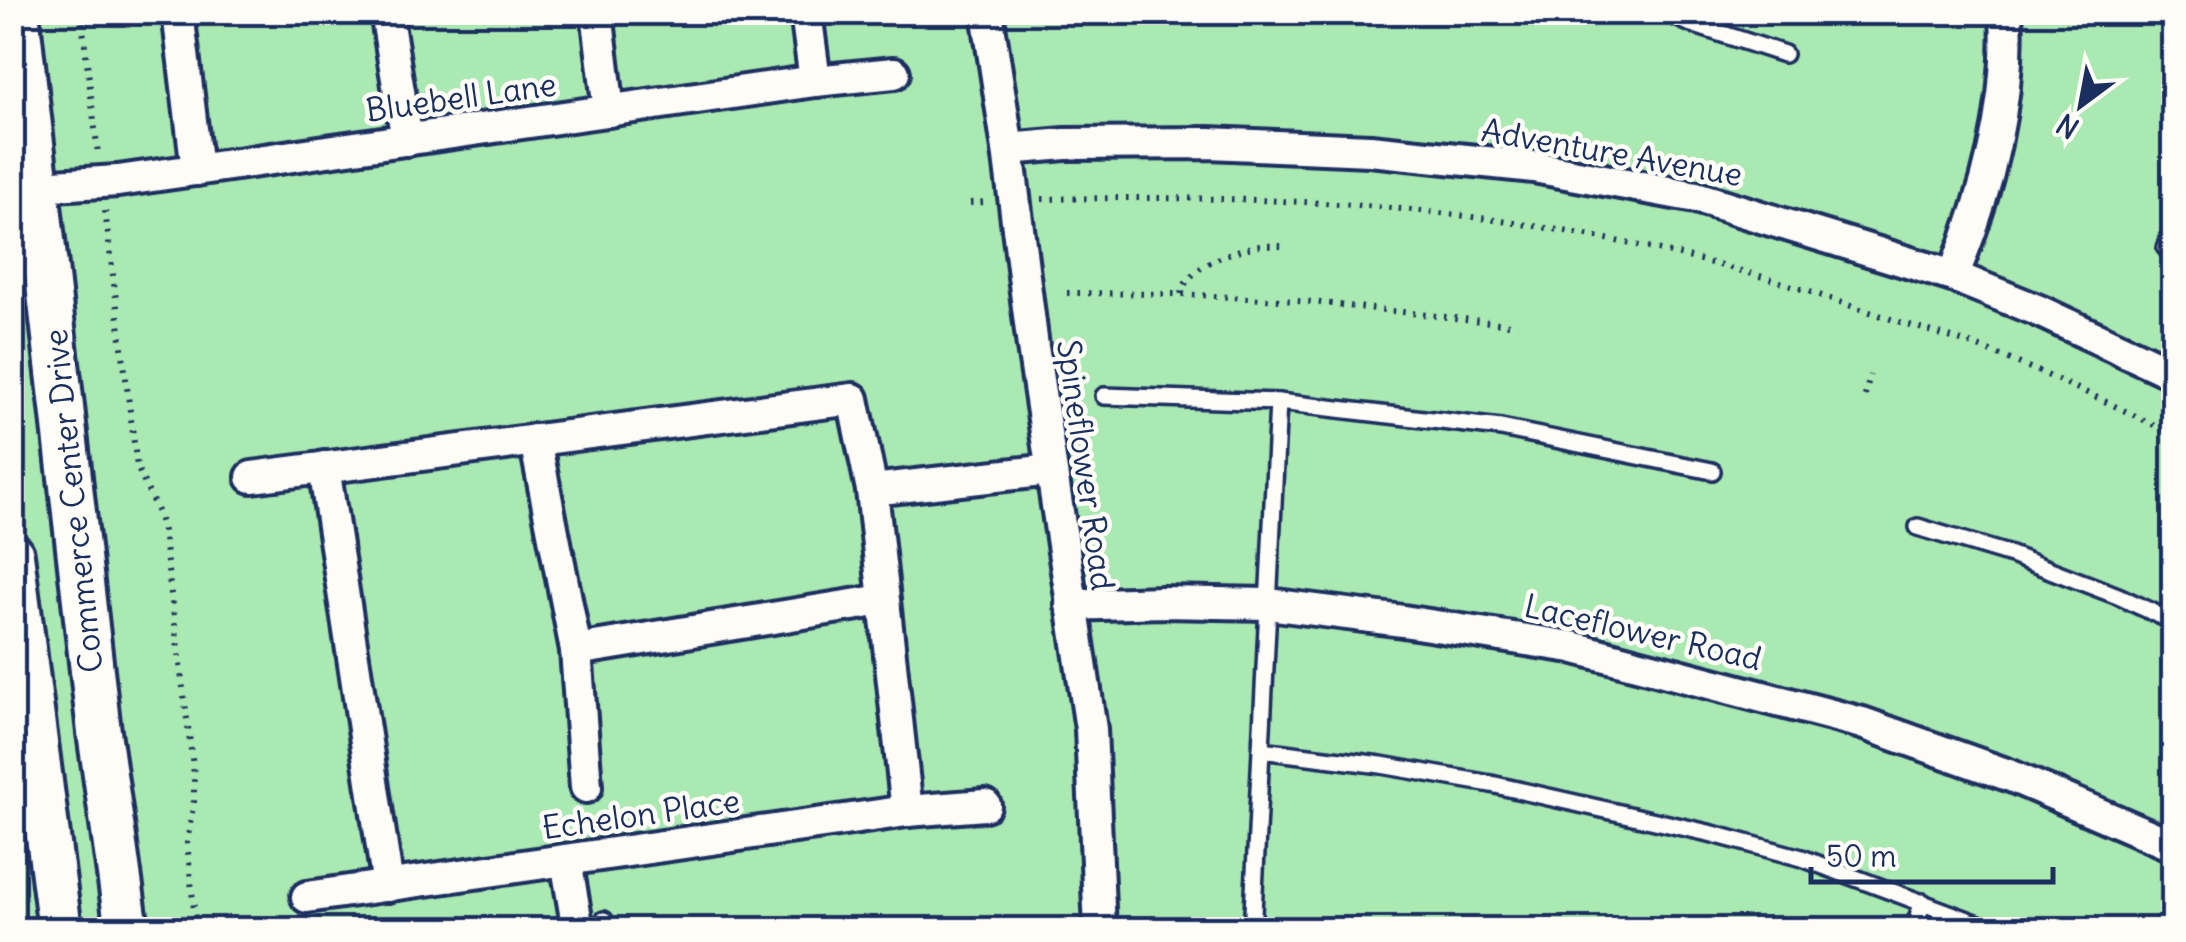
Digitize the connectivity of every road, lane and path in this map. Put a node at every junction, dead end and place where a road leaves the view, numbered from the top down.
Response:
1 (17, 12) edge
2 (80, 12) edge
3 (178, 12) edge
4 (386, 12) edge
5 (597, 12) edge
6 (806, 12) edge
7 (987, 12) edge
8 (1664, 12) edge
9 (2006, 12) edge
10 (1784, 54) dead end
11 (894, 73) dead end
12 (815, 81) junction
13 (609, 110) junction
14 (407, 140) junction
15 (1008, 149) junction
16 (197, 170) junction
17 (102, 182) junction
18 (38, 186) junction
19 (1058, 199) dead end
20 (2174, 224) edge
21 (1284, 246) dead end
22 (2166, 248) dead end
23 (1954, 276) junction
24 (1067, 292) dead end
25 (1181, 294) junction
26 (1518, 325) dead end
27 (2174, 374) edge
28 (1870, 375) dead end
29 (1104, 396) dead end
30 (1866, 396) dead end
31 (1278, 402) junction
32 (2174, 435) edge
33 (535, 440) junction
34 (324, 467) junction
35 (1051, 470) junction
36 (1712, 471) dead end
37 (252, 477) dead end
38 (872, 490) junction
39 (1918, 528) dead end
40 (12, 556) edge
41 (884, 600) junction
42 (1268, 604) junction
43 (1072, 605) junction
44 (2174, 622) edge
45 (576, 650) junction
46 (1261, 750) junction
47 (586, 788) dead end
48 (985, 806) dead end
49 (906, 811) junction
50 (2174, 846) edge
51 (566, 860) junction
52 (388, 886) junction
53 (307, 897) dead end
54 (1923, 902) junction
55 (1252, 913) dead end
56 (596, 926) edge
57 (60, 930) edge
58 (127, 930) edge
59 (196, 930) edge
60 (1100, 930) edge
61 (1913, 930) edge
62 (1995, 930) edge

1 - 18 main road, Commerce Center Drive
2 - 17 path
3 - 16 street
4 - 14 street
5 - 13 street
6 - 12 street
7 - 15 street, Spineflower Road
8 - 10 lane
9 - 23 street
11 - 12 street, Bluebell Lane
12 - 13 street, Bluebell Lane
13 - 14 street, Bluebell Lane
14 - 16 street, Bluebell Lane
15 - 23 street, Adventure Avenue
15 - 35 street, Spineflower Road
16 - 17 street, Bluebell Lane
17 - 18 street, Bluebell Lane
17 - 59 path
18 - 58 main road, Commerce Center Drive
19 - 32 path
20 - 22 lane
21 - 25 path
23 - 27 street, Adventure Avenue
24 - 25 path
25 - 26 path
28 - 30 path
29 - 31 lane
31 - 36 lane
31 - 42 lane
33 - 34 street
33 - 38 street
33 - 45 street
34 - 37 street
34 - 52 street
35 - 38 street
35 - 43 street, Spineflower Road
38 - 41 street
39 - 44 lane
40 - 57 main road, Commerce Center Drive
41 - 45 street
41 - 49 street
42 - 43 street, Laceflower Road
42 - 46 lane
42 - 50 street, Laceflower Road
43 - 60 street, Spineflower Road
45 - 47 street
46 - 54 lane
46 - 55 lane
48 - 49 street, Echelon Place
49 - 51 street, Echelon Place
51 - 52 street, Echelon Place
51 - 56 street
52 - 53 street, Echelon Place
54 - 61 lane
54 - 62 lane

